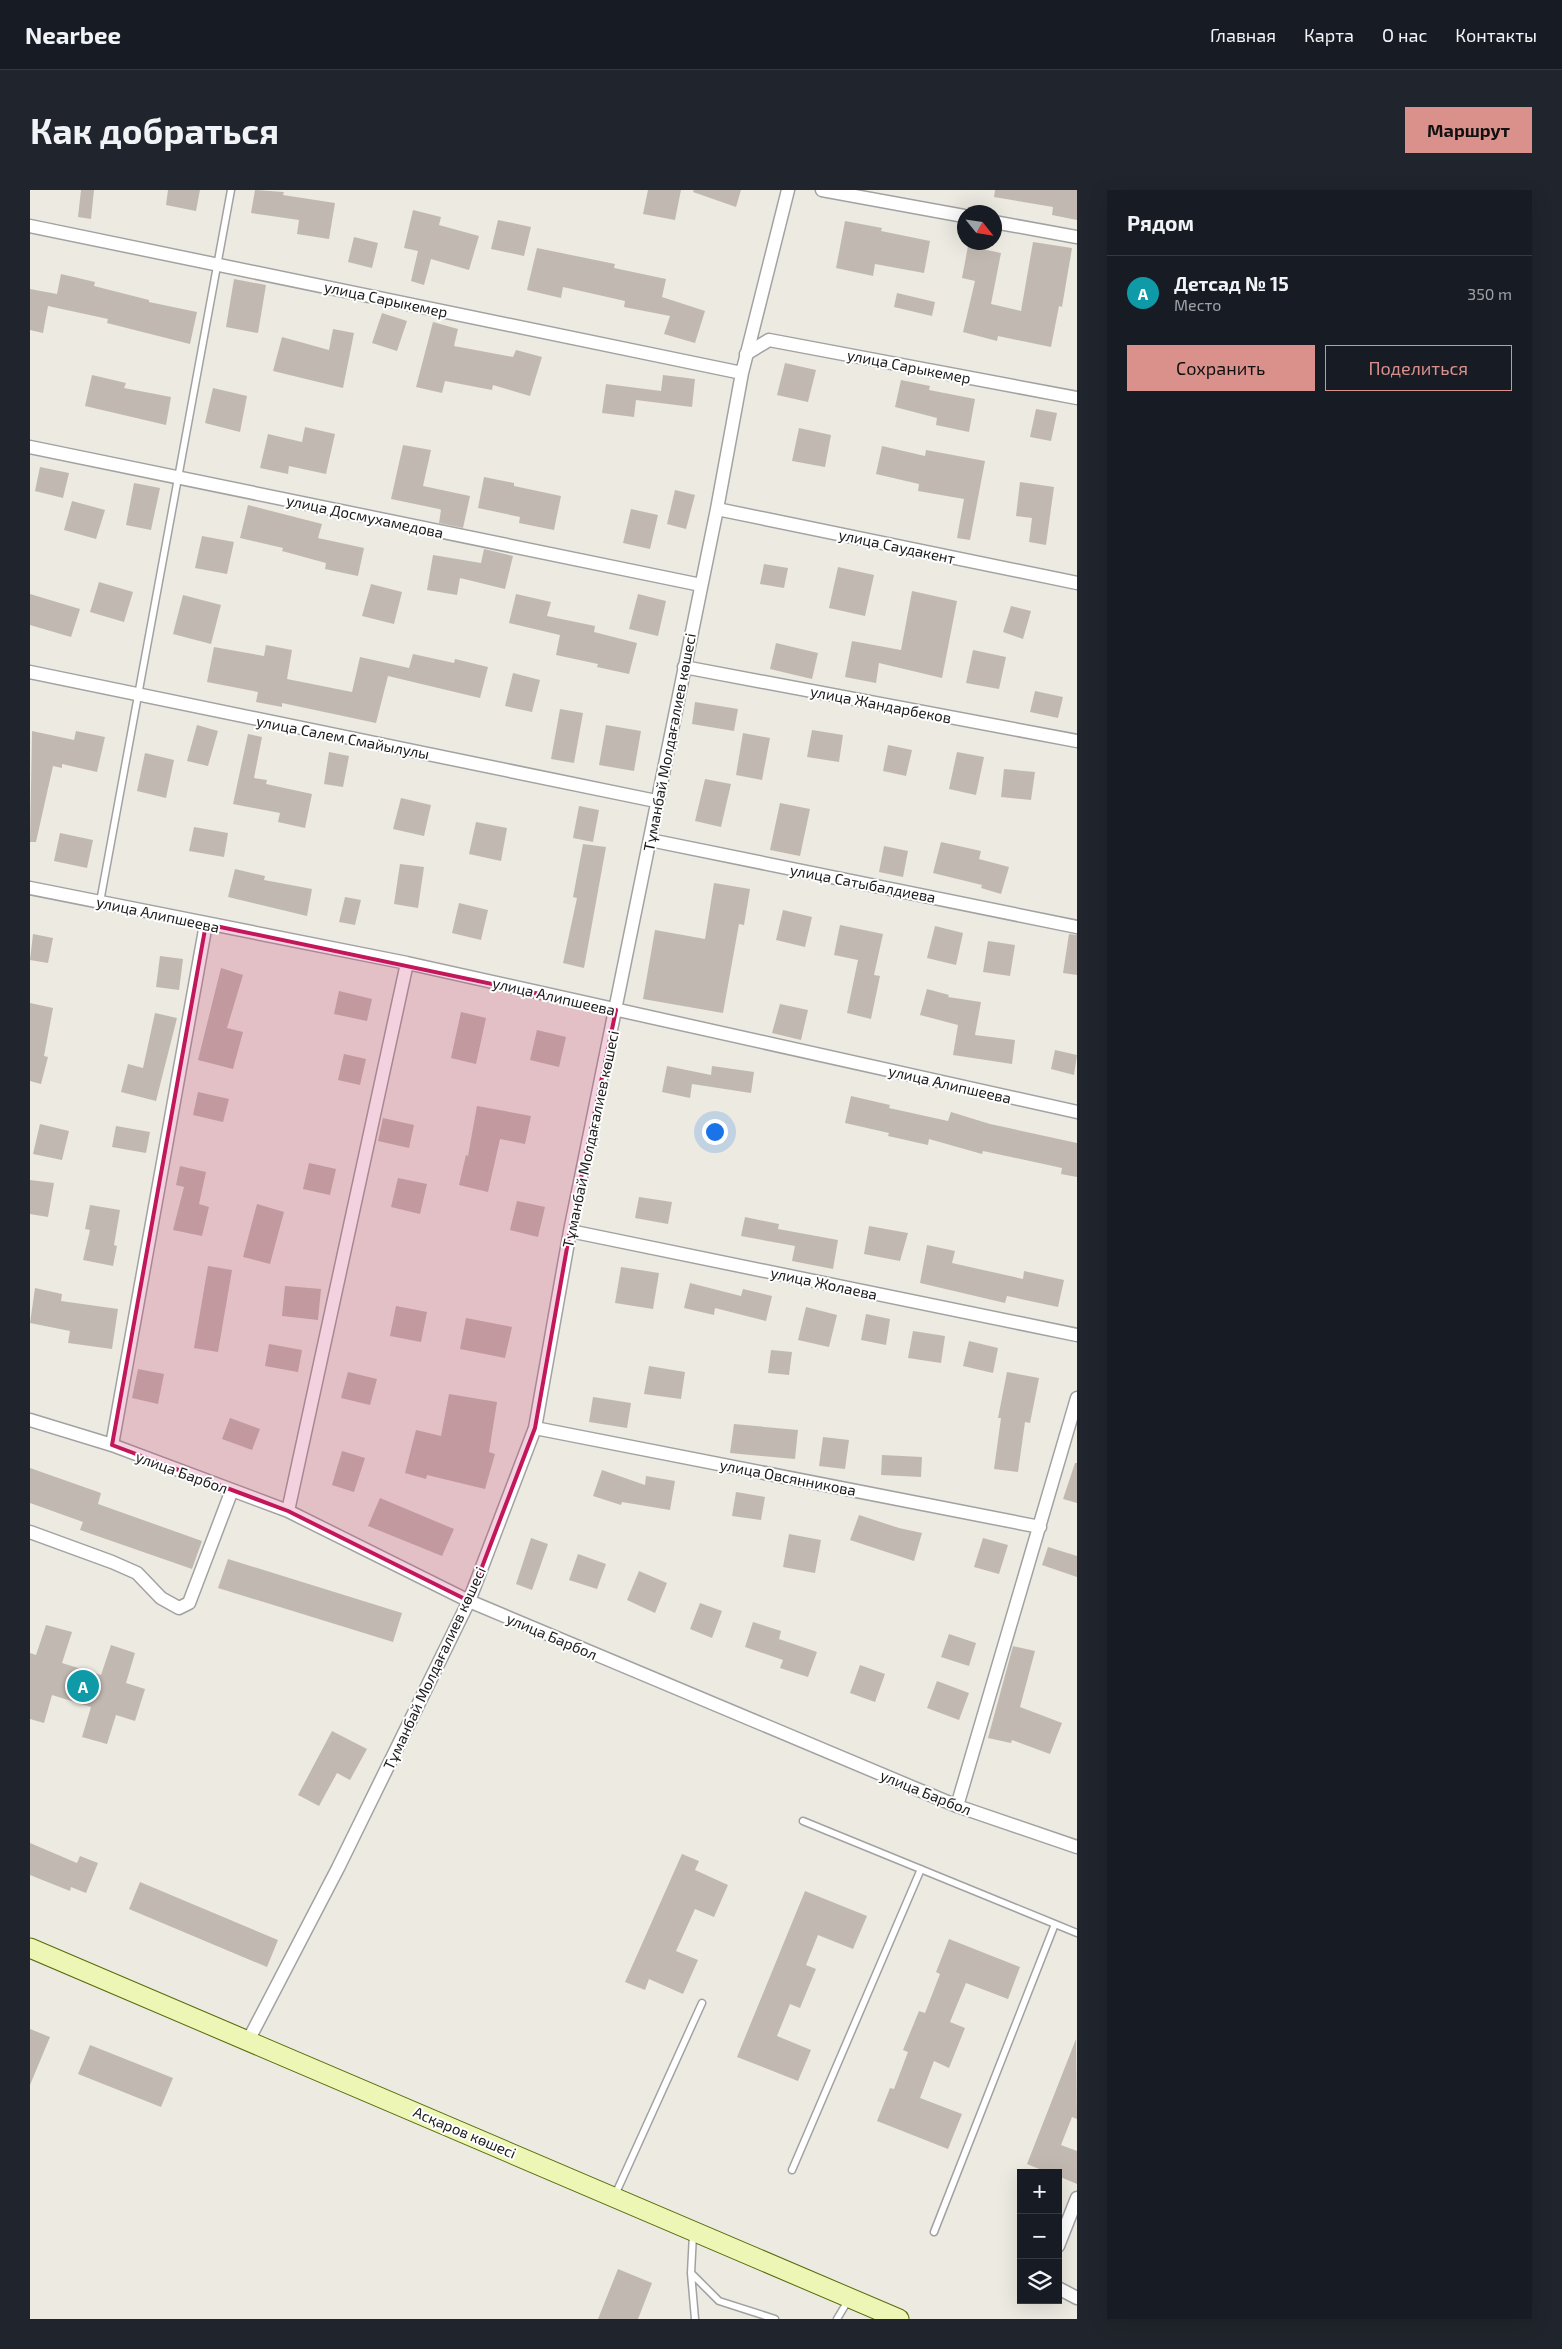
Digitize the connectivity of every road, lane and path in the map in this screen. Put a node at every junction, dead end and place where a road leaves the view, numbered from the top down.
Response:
1 (231, 190) edge
2 (788, 190) edge
3 (822, 190) edge
4 (957, 215) edge
5 (1002, 223) edge
6 (30, 226) edge
7 (1077, 237) edge
8 (216, 264) junction
9 (746, 354) junction
10 (742, 373) junction
11 (1077, 398) edge
12 (30, 447) edge
13 (177, 477) junction
14 (717, 509) junction
15 (1077, 584) edge
16 (701, 585) junction
17 (684, 667) junction
18 (30, 672) edge
19 (138, 696) junction
20 (1077, 740) edge
21 (656, 801) junction
22 (650, 840) junction
23 (30, 888) edge
24 (100, 902) junction
25 (206, 924) junction
26 (1077, 927) edge
27 (408, 963) junction
28 (616, 1010) junction
29 (1077, 1112) edge
30 (570, 1232) junction
31 (1077, 1335) edge
32 (1077, 1398) edge
33 (30, 1420) edge
34 (535, 1428) junction
35 (112, 1445) junction
36 (232, 1490) junction
37 (288, 1511) junction
38 (1040, 1527) junction
39 (30, 1532) edge
40 (469, 1601) junction
41 (957, 1806) junction
42 (803, 1821) dead end
43 (1077, 1847) edge
44 (921, 1869) junction
45 (1054, 1924) junction
46 (1077, 1933) edge
47 (30, 1948) edge
48 (702, 2003) dead end
49 (249, 2039) junction
50 (792, 2170) dead end
51 (615, 2197) junction
52 (1077, 2198) edge
53 (694, 2230) junction
54 (934, 2232) dead end
55 (1062, 2236) edge
56 (691, 2273) junction
57 (1062, 2290) edge
58 (849, 2297) junction
59 (1077, 2298) edge
60 (695, 2319) edge
61 (776, 2319) edge
62 (837, 2319) edge
63 (900, 2319) edge

1 - 8 lane
2 - 9 street, Тұманбай Молдағалиев көшесі
3 - 4 street
5 - 7 street
6 - 8 street, улица Сарыкемер
8 - 10 street, улица Сарыкемер
8 - 13 lane
9 - 10 street, Тұманбай Молдағалиев көшесі
9 - 11 street, улица Сарыкемер
10 - 14 street, Тұманбай Молдағалиев көшесі
12 - 13 street, улица Досмухамедова
13 - 16 street, улица Досмухамедова
13 - 19 lane
14 - 15 street, улица Саудакент
14 - 16 street, Тұманбай Молдағалиев көшесі
16 - 17 street, Тұманбай Молдағалиев көшесі
17 - 20 street, улица Жандарбеков
17 - 21 street, Тұманбай Молдағалиев көшесі
18 - 19 street, улица Салем Смайылулы
19 - 21 street, улица Салем Смайылулы
19 - 24 lane
21 - 22 street, Тұманбай Молдағалиев көшесі
22 - 26 street, улица Сатыбалдиева
22 - 28 street, Тұманбай Молдағалиев көшесі
23 - 24 street, улица Алипшеева
24 - 25 street, улица Алипшеева
25 - 27 street, улица Алипшеева
25 - 35 street
27 - 28 street, улица Алипшеева
27 - 37 street
28 - 29 street, улица Алипшеева
28 - 30 street, Тұманбай Молдағалиев көшесі
30 - 31 street, улица Жолаева
30 - 34 street, Тұманбай Молдағалиев көшесі
32 - 38 street
33 - 35 street, улица Барбол
34 - 38 street, улица Овсянникова
34 - 40 street, Тұманбай Молдағалиев көшесі
35 - 36 street, улица Барбол
36 - 37 street, улица Барбол
36 - 39 street
37 - 40 street, улица Барбол
38 - 41 street
40 - 41 street, улица Барбол
40 - 49 street, Тұманбай Молдағалиев көшесі
41 - 43 street, улица Барбол
42 - 44 lane
44 - 45 lane
44 - 50 lane
45 - 46 lane
45 - 54 lane
47 - 49 main road, Асқаров көшесі
48 - 51 lane
49 - 51 main road, Асқаров көшесі
51 - 53 main road, Асқаров көшесі
52 - 55 street
53 - 56 lane
53 - 58 main road, Асқаров көшесі
56 - 60 lane
56 - 61 lane
57 - 59 street
58 - 62 lane
58 - 63 main road, Асқаров көшесі

